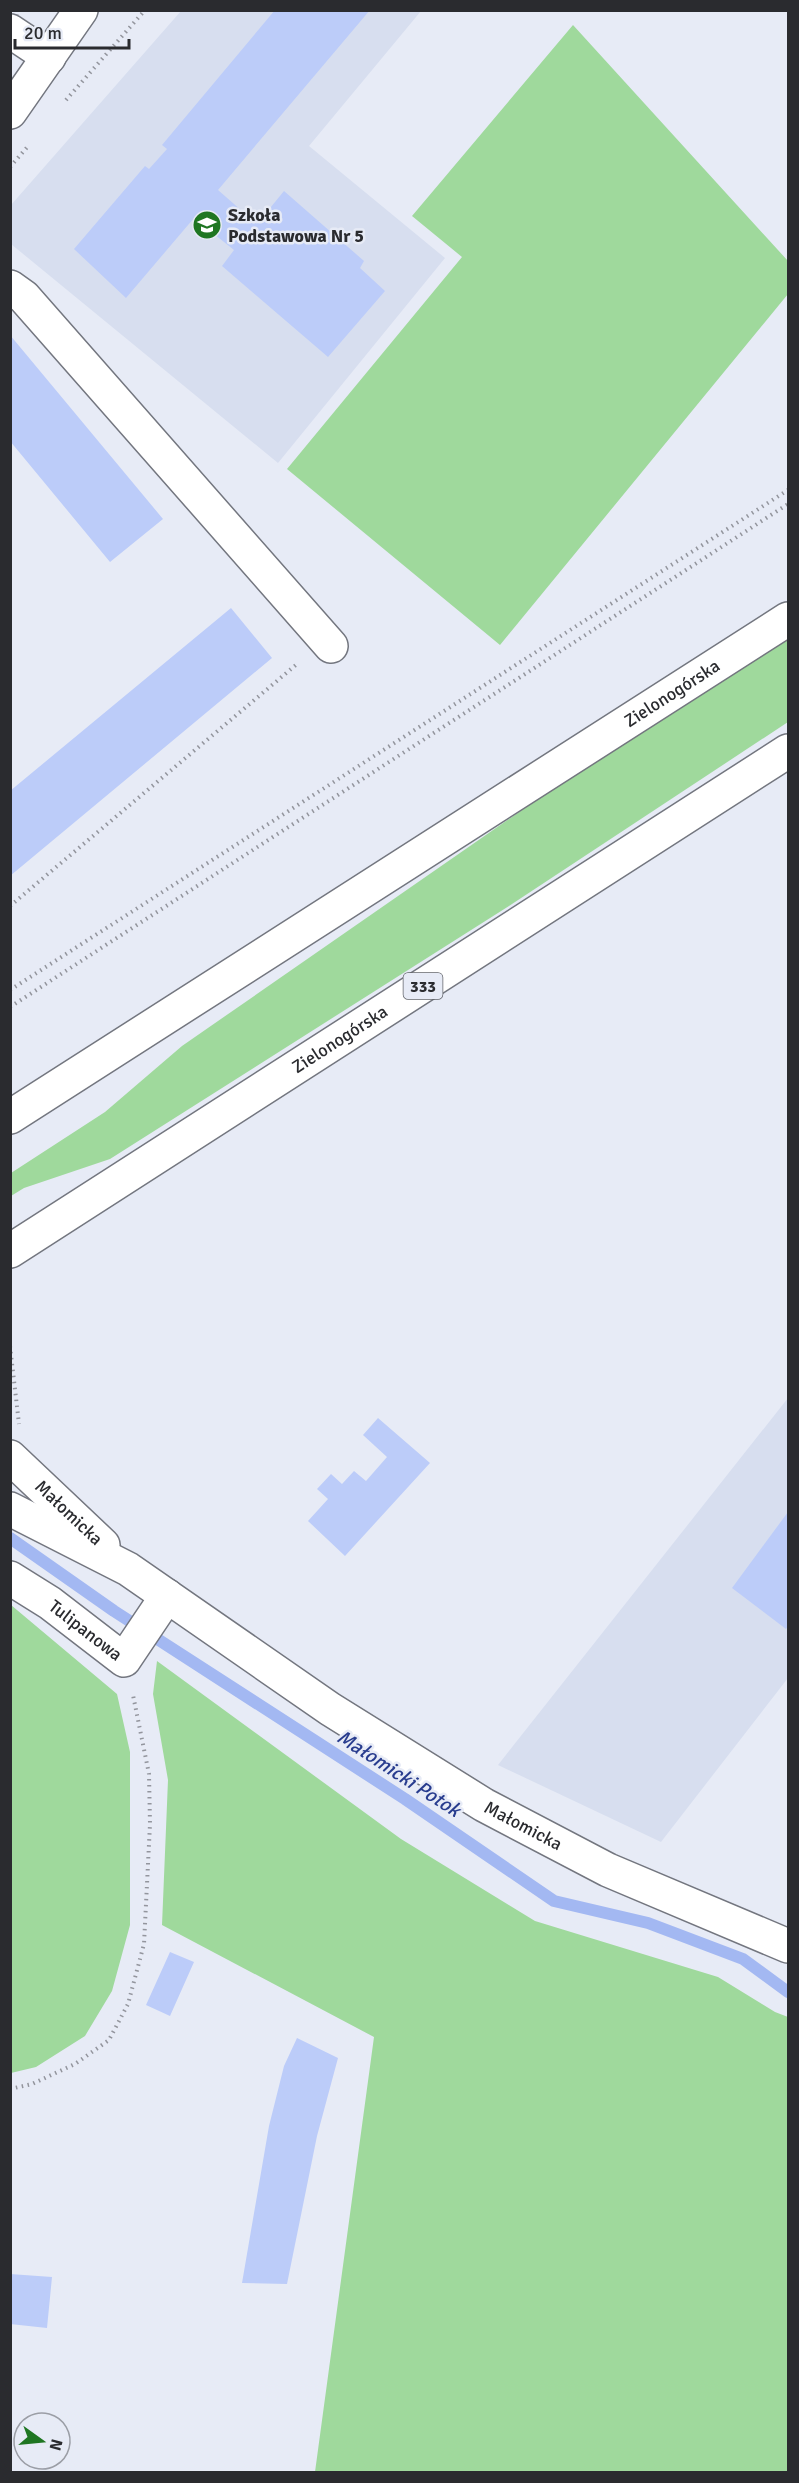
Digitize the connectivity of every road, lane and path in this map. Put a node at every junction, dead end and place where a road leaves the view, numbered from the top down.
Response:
1 (81, 10) edge
2 (145, 10) edge
3 (10, 31) edge
4 (49, 57) junction
5 (60, 106) dead end
6 (10, 112) edge
7 (32, 141) dead end
8 (10, 167) edge
9 (10, 287) edge
10 (789, 490) edge
11 (789, 504) edge
12 (789, 619) edge
13 (328, 643) joint
14 (789, 751) edge
15 (10, 906) edge
16 (10, 990) edge
17 (10, 1007) edge
18 (10, 1117) edge
19 (10, 1251) edge
20 (10, 1346) edge
21 (13, 1444) edge
22 (10, 1509) edge
23 (128, 1569) junction
24 (10, 1578) edge
25 (144, 1630) junction
26 (789, 1946) edge
27 (10, 2089) edge

1 - 4 main road
2 - 5 path
3 - 4 main road
4 - 6 main road
7 - 8 path
9 - 13 main road
10 - 16 path
11 - 17 path
12 - 18 main road, Zielonogórska
13 - 15 path
14 - 19 main road, Zielonogórska / 333
20 - 21 path
21 - 23 main road, Małomicka
22 - 23 main road, Małomicka
23 - 25 main road, Małomicka
24 - 25 main road, Tulipanowa
25 - 26 main road, Małomicka
25 - 27 path

